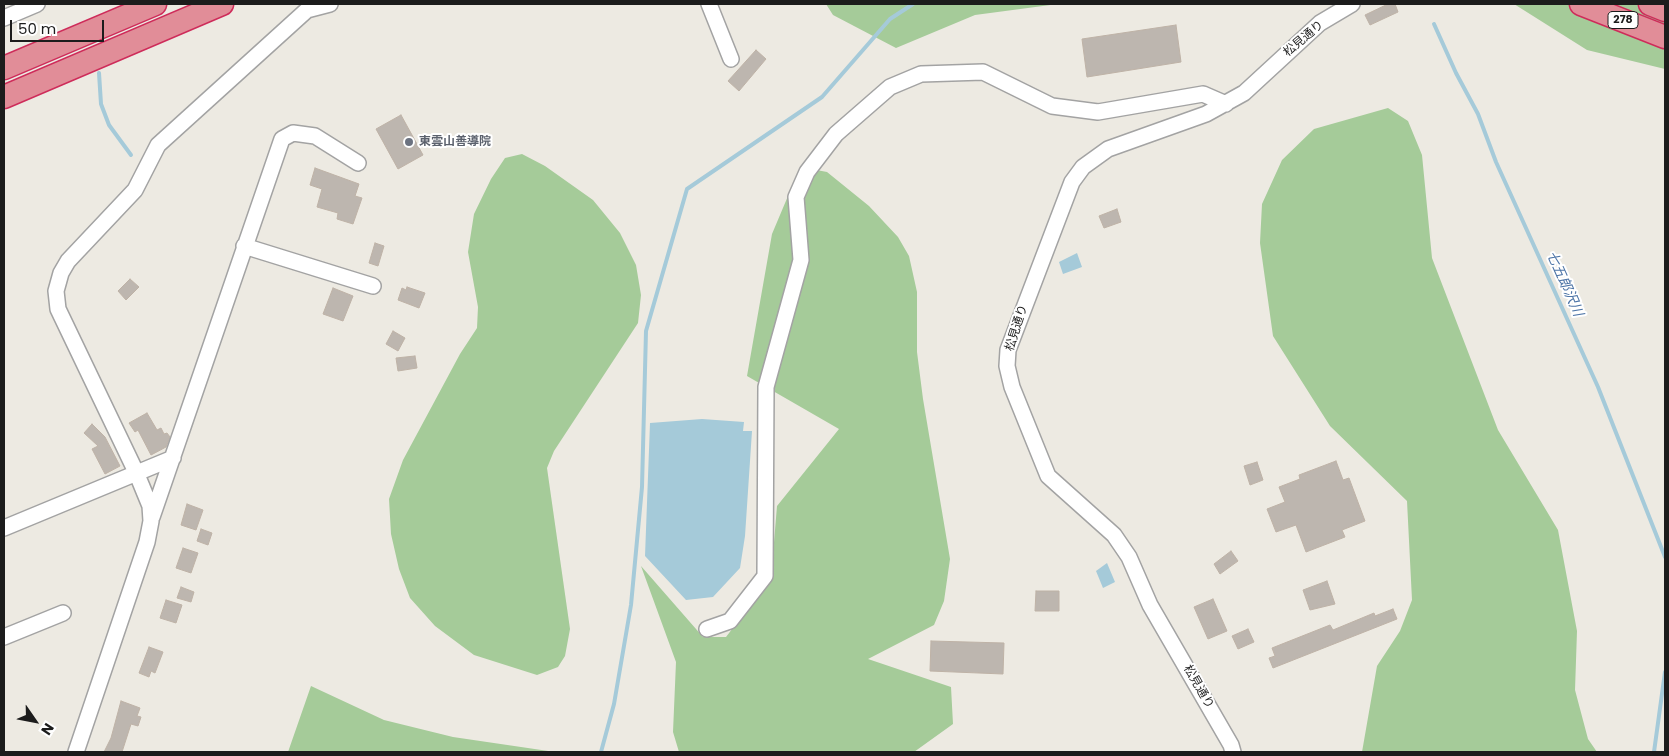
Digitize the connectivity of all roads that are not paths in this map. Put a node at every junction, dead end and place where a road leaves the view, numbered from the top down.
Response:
1 (37, 4) edge
2 (155, 4) edge
3 (222, 4) edge
4 (330, 4) edge
5 (709, 4) edge
6 (1352, 4) edge
7 (1581, 4) edge
8 (1650, 4) edge
9 (1665, 10) edge
10 (4, 18) edge
11 (1665, 36) edge
12 (731, 59) dead end
13 (4, 68) edge
14 (4, 97) edge
15 (1226, 104) junction
16 (358, 163) dead end
17 (244, 246) junction
18 (373, 286) dead end
19 (173, 458) junction
20 (136, 472) junction
21 (151, 521) junction
22 (4, 528) edge
23 (63, 613) dead end
24 (707, 629) dead end
25 (4, 637) edge
26 (76, 752) edge
27 (1233, 752) edge

1 - 10 street
2 - 13 highway
3 - 14 highway
4 - 20 street
5 - 12 street
6 - 15 street, 松見通り
7 - 11 highway, 278
8 - 9 highway, 278
15 - 24 street
15 - 27 street, 松見通り
16 - 17 street
17 - 18 street
17 - 19 street
19 - 20 street
19 - 21 street
20 - 21 street
20 - 22 street
21 - 26 street
23 - 25 street

